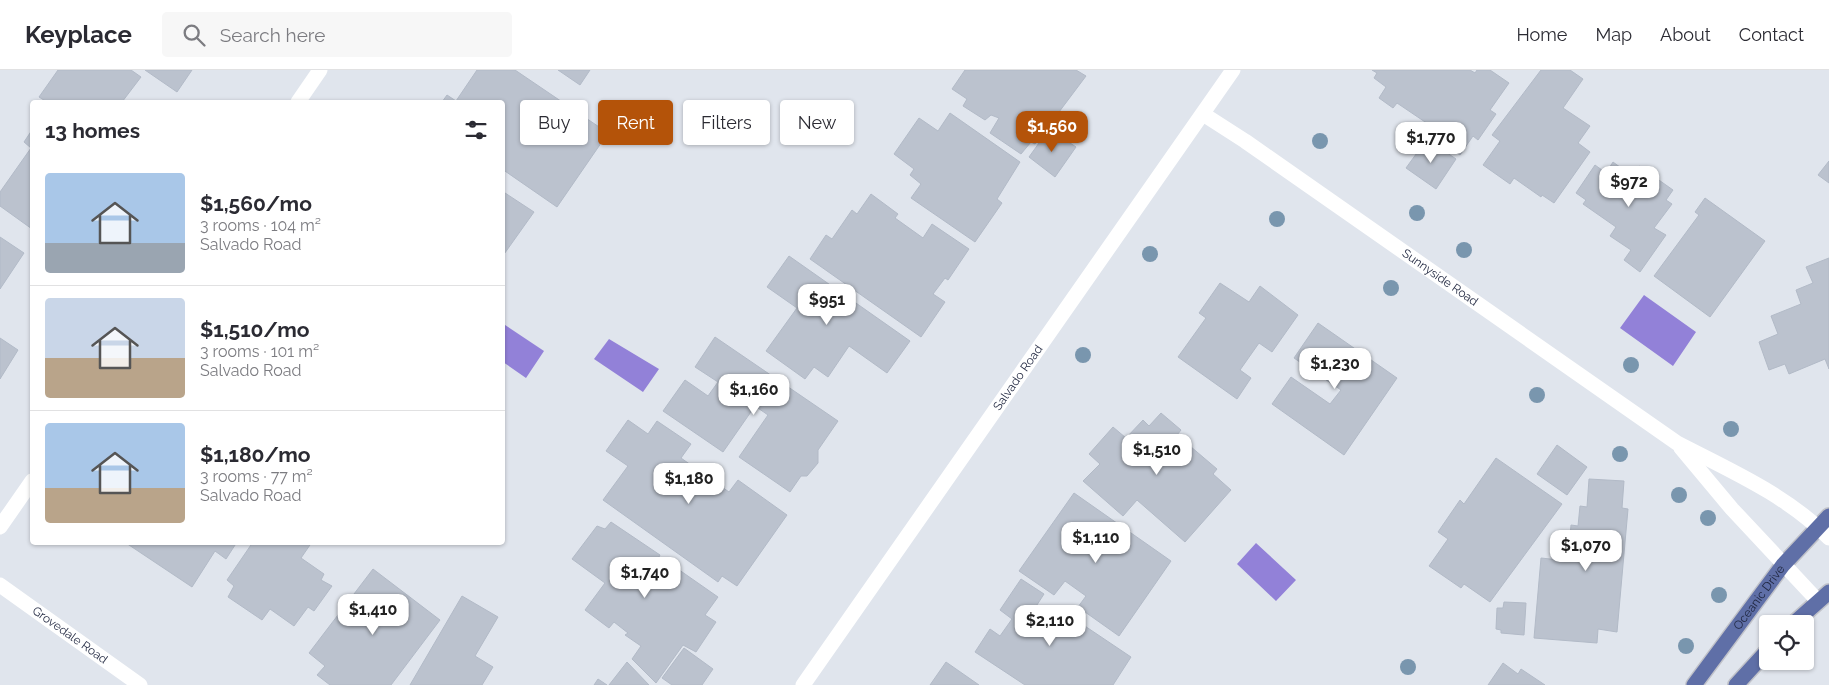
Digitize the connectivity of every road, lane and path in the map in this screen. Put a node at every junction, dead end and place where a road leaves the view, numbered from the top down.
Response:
1 (320, 70) edge
2 (1233, 70) edge
3 (299, 100) edge
4 (1203, 114) junction
5 (1677, 443) junction
6 (30, 484) edge
7 (1824, 521) edge
8 (0, 527) edge
9 (1829, 538) edge
10 (1783, 565) junction
11 (0, 585) edge
12 (1824, 597) edge
13 (1803, 615) edge
14 (1759, 660) edge
15 (140, 685) edge
16 (803, 685) edge
17 (1694, 685) edge
18 (1736, 685) edge

1 - 3 street
2 - 4 street, Salvado Road
4 - 5 street, Sunnyside Road
4 - 16 street, Salvado Road
5 - 7 street, Sunnyside Road
5 - 10 street, Sunnyside Road
6 - 8 street
7 - 9 street, Sunnyside Road
7 - 10 main road, Oceanic Drive
10 - 12 street, Sunnyside Road
10 - 17 main road, Oceanic Drive
11 - 15 street, Grovedale Road
12 - 13 main road
14 - 18 main road

